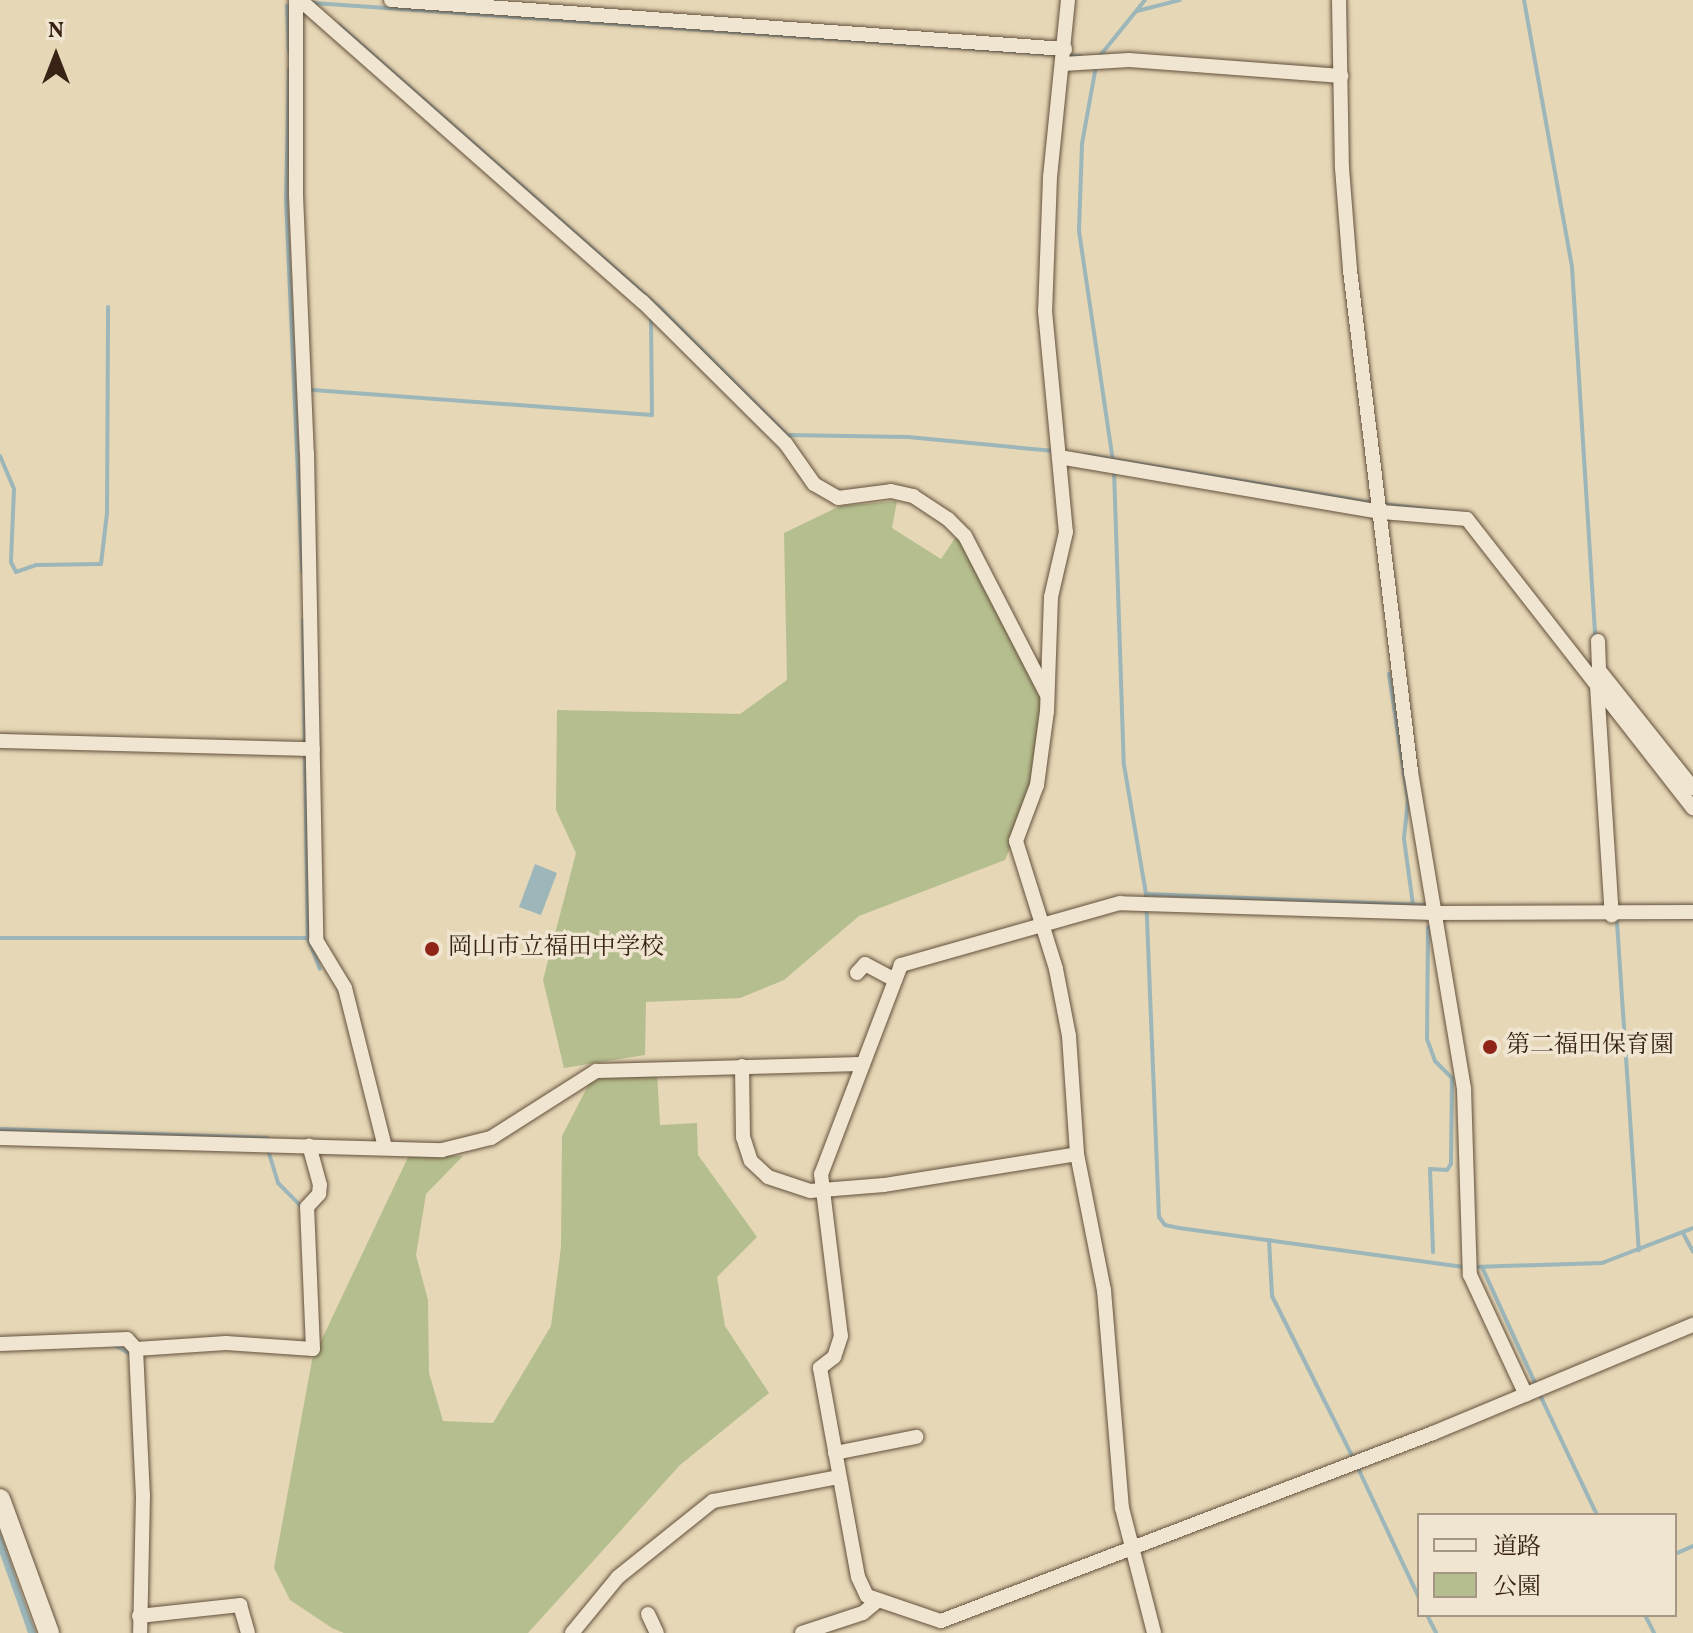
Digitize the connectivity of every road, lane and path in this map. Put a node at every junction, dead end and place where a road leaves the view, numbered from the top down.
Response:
1 (296, 0) edge
2 (391, 0) edge
3 (1068, 0) edge
4 (1339, 0) edge
5 (1064, 56) junction
6 (1341, 76) junction
7 (1059, 453) junction
8 (1382, 506) junction
9 (1598, 641) dead end
10 (1585, 651) dead end
11 (1599, 670) junction
12 (1597, 686) junction
13 (1046, 693) junction
14 (0, 741) edge
15 (308, 749) junction
16 (1693, 788) edge
17 (1693, 808) edge
18 (1693, 912) edge
19 (1434, 913) junction
20 (1612, 916) junction
21 (1041, 923) junction
22 (857, 973) dead end
23 (895, 980) junction
24 (863, 1064) junction
25 (742, 1066) junction
26 (0, 1138) edge
27 (309, 1145) junction
28 (385, 1147) junction
29 (1077, 1154) junction
30 (823, 1192) junction
31 (1693, 1325) edge
32 (0, 1344) edge
33 (136, 1349) junction
34 (1534, 1391) junction
35 (916, 1437) dead end
36 (835, 1453) junction
37 (839, 1477) junction
38 (2, 1513) edge
39 (1134, 1548) junction
40 (875, 1603) junction
41 (648, 1614) dead end
42 (139, 1616) junction
43 (841, 1627) edge
44 (49, 1633) edge
45 (140, 1633) edge
46 (248, 1633) edge
47 (572, 1633) edge
48 (657, 1633) edge
49 (802, 1633) edge
50 (1154, 1633) edge

1 - 13 street
1 - 15 street
2 - 5 street
3 - 5 street
4 - 6 street
5 - 6 street
5 - 7 street
6 - 8 street
7 - 8 street
7 - 13 street
8 - 12 street
8 - 19 street
9 - 11 street
10 - 11 street
11 - 16 street
12 - 17 street
12 - 20 street
13 - 21 street
14 - 15 street
15 - 28 street
18 - 20 street
19 - 20 street
19 - 21 street
19 - 34 street
21 - 23 street
21 - 29 street
22 - 23 street
23 - 24 street
24 - 25 street
24 - 30 street
25 - 28 street
25 - 30 street
26 - 27 street
27 - 28 street
27 - 33 street
29 - 30 street
29 - 39 street
30 - 36 street
31 - 34 street
32 - 33 street
33 - 42 street
34 - 39 street
35 - 36 street
36 - 37 street
37 - 40 street
37 - 47 street
38 - 44 main road
39 - 40 street
39 - 50 street
40 - 43 street
41 - 48 street
42 - 45 street
42 - 46 street
43 - 49 street

